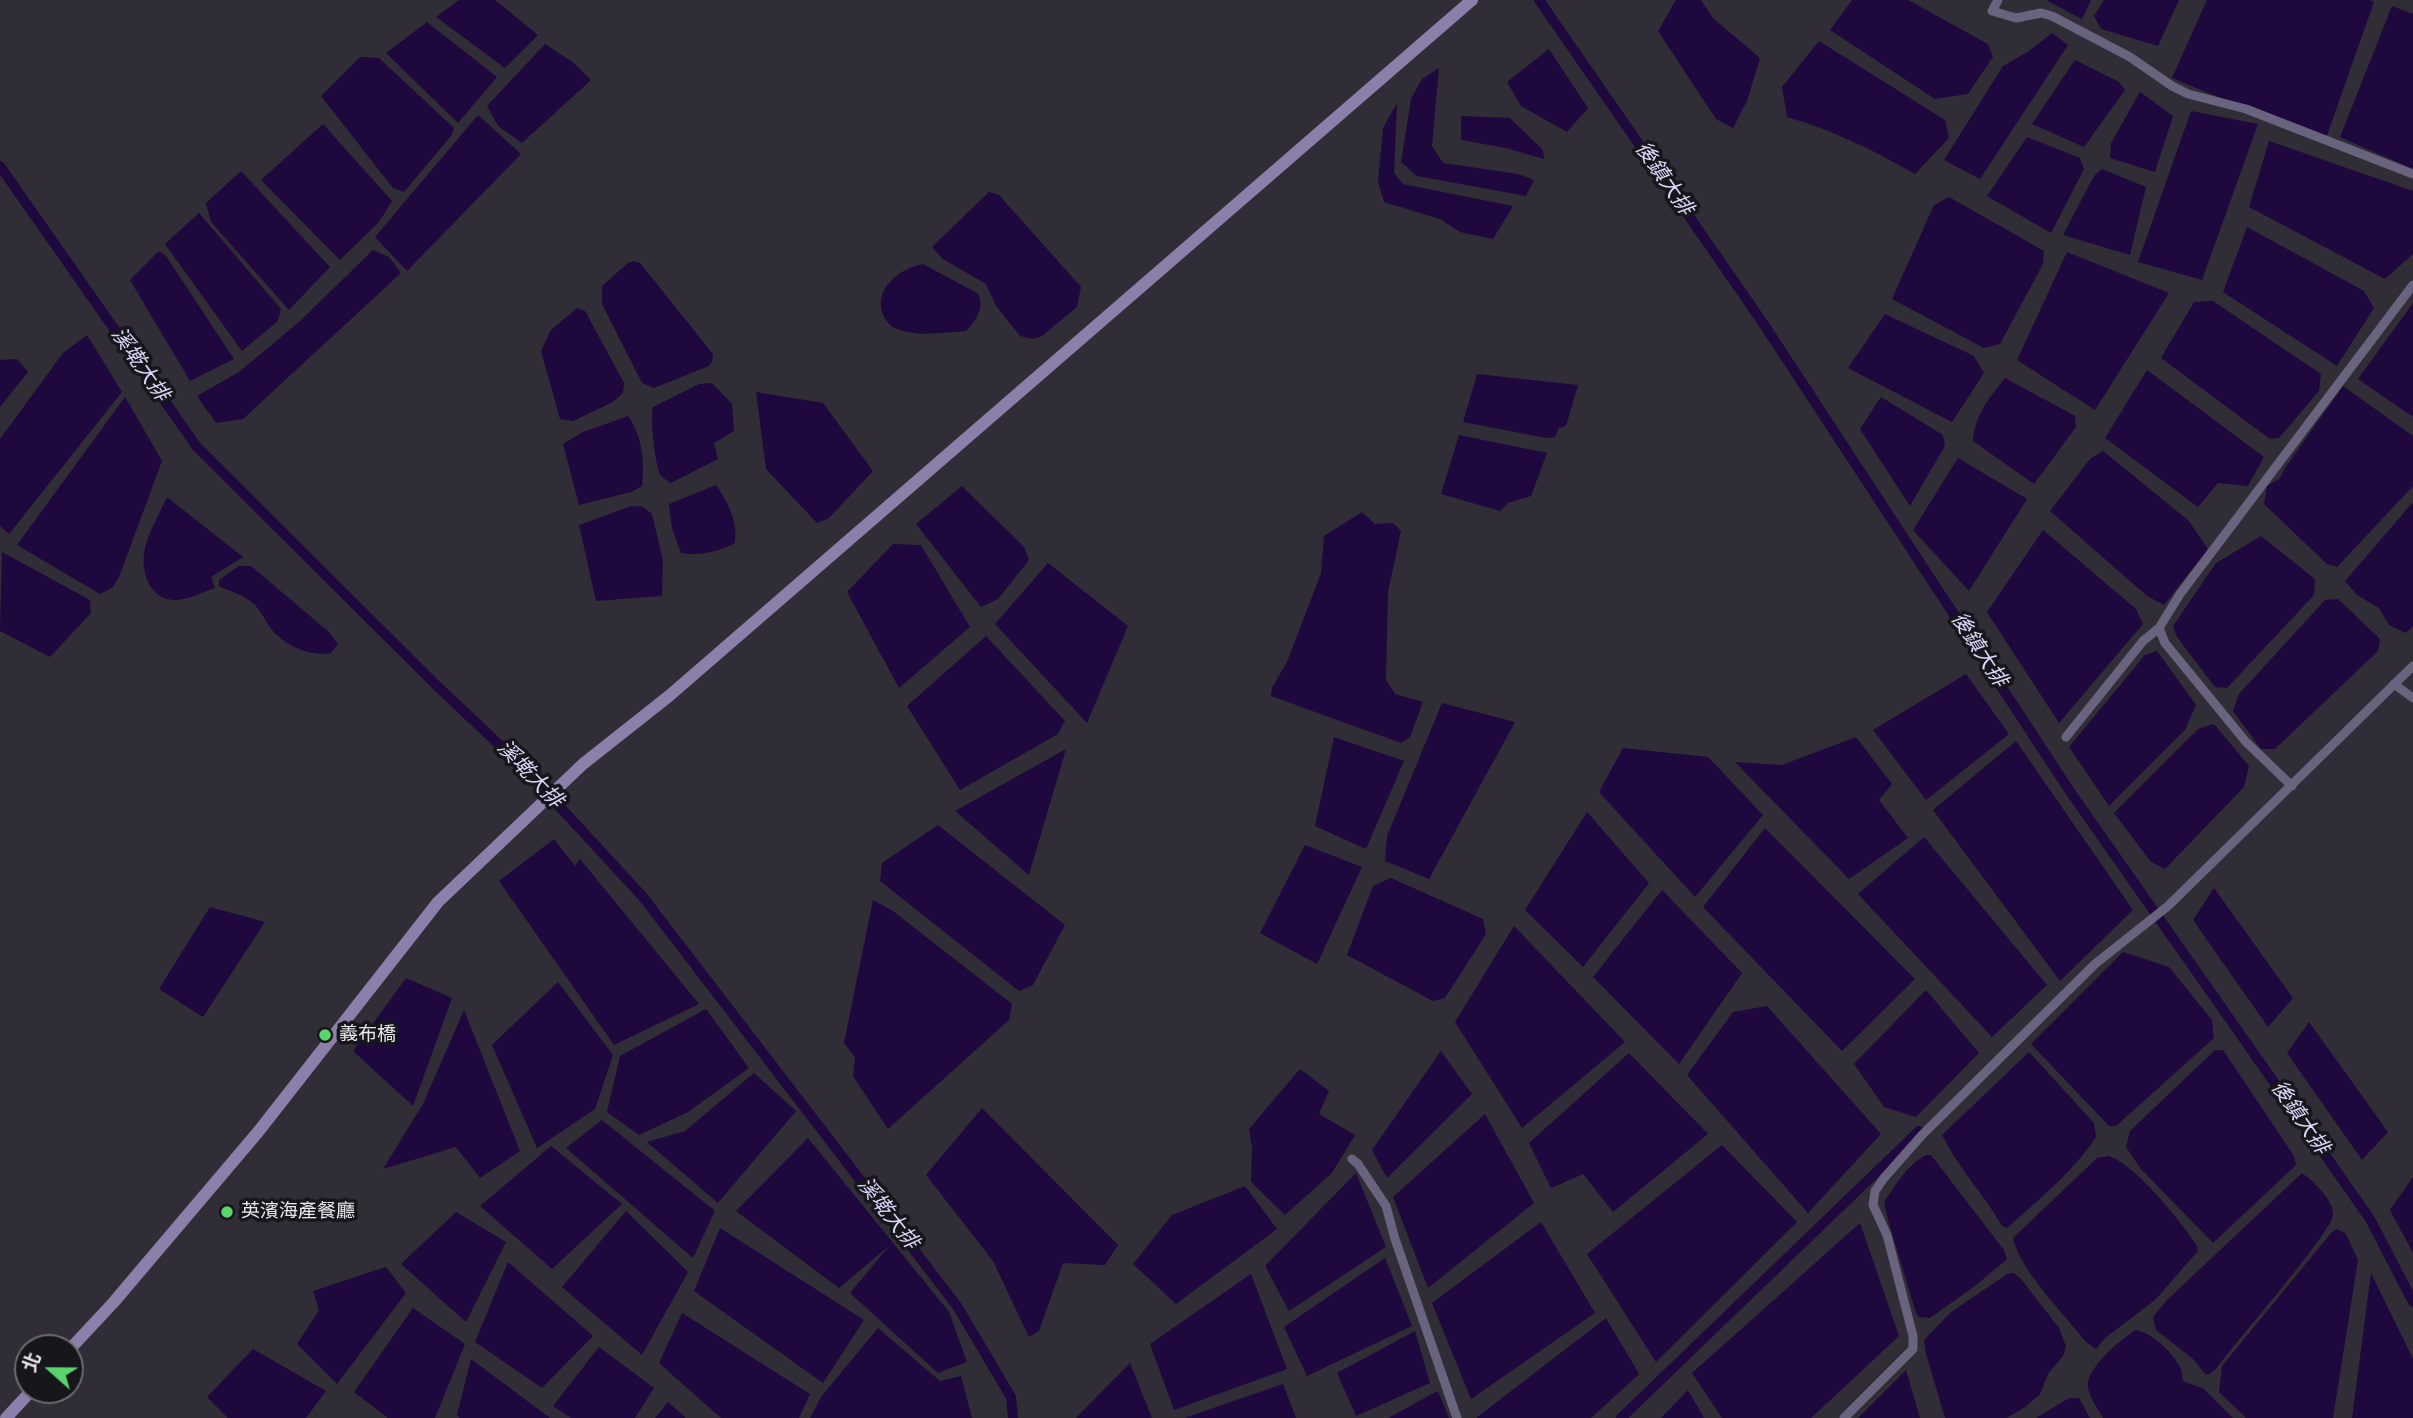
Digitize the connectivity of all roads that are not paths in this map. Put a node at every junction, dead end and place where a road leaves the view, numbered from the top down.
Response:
1 (1472, 0) edge
2 (1998, 0) edge
3 (2413, 174) edge
4 (2413, 285) edge
5 (2159, 628) junction
6 (2413, 666) edge
7 (2393, 684) junction
8 (2413, 698) edge
9 (2066, 737) dead end
10 (2292, 786) junction
11 (1352, 1159) dead end
12 (84, 1334) edge
13 (19, 1404) edge
14 (6, 1418) edge
15 (1457, 1418) edge
16 (1844, 1418) edge

1 - 12 main road
2 - 3 street
4 - 5 street
5 - 9 street
5 - 10 street
6 - 7 street
7 - 8 street
7 - 10 street
10 - 16 street
11 - 15 street
13 - 14 main road

